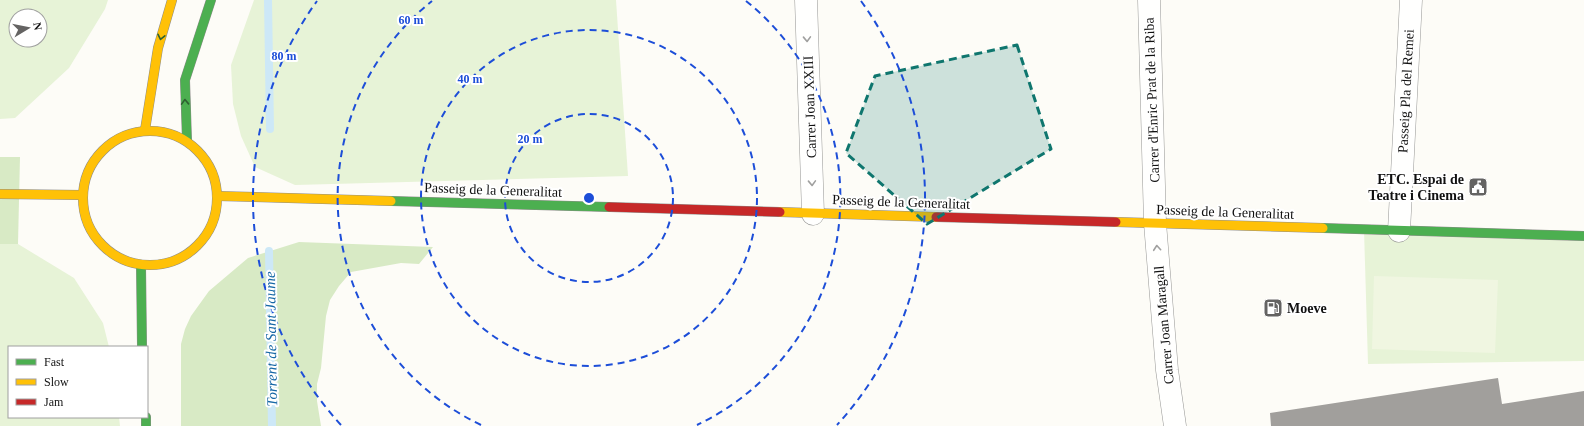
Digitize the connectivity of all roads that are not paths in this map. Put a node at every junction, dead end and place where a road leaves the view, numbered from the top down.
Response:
1 (172, 0) edge
2 (211, 0) edge
3 (806, 0) edge
4 (1149, 0) edge
5 (1411, 0) edge
6 (145, 130) junction
7 (187, 140) junction
8 (0, 194) edge
9 (83, 195) junction
10 (217, 196) junction
11 (813, 214) junction
12 (1155, 223) junction
13 (1399, 231) junction
14 (1584, 236) edge
15 (141, 265) junction
16 (142, 346) edge
17 (1175, 426) edge

1 -> 6 street
7 -> 2 street
3 -> 11 street, Carrer Joan XXIII
4 - 12 street, Carrer d'Enric Prat de la Riba
5 - 13 street, Passeig Pla del Remei
6 - 7 street
6 - 9 street
7 - 10 street
8 - 9 street
9 - 15 street
10 - 11 street, Passeig de la Generalitat
10 - 15 street
11 - 12 street, Passeig de la Generalitat
12 - 13 street, Passeig de la Generalitat
17 -> 12 street, Carrer Joan Maragall
13 - 14 street, Passeig de la Generalitat
15 - 16 street

